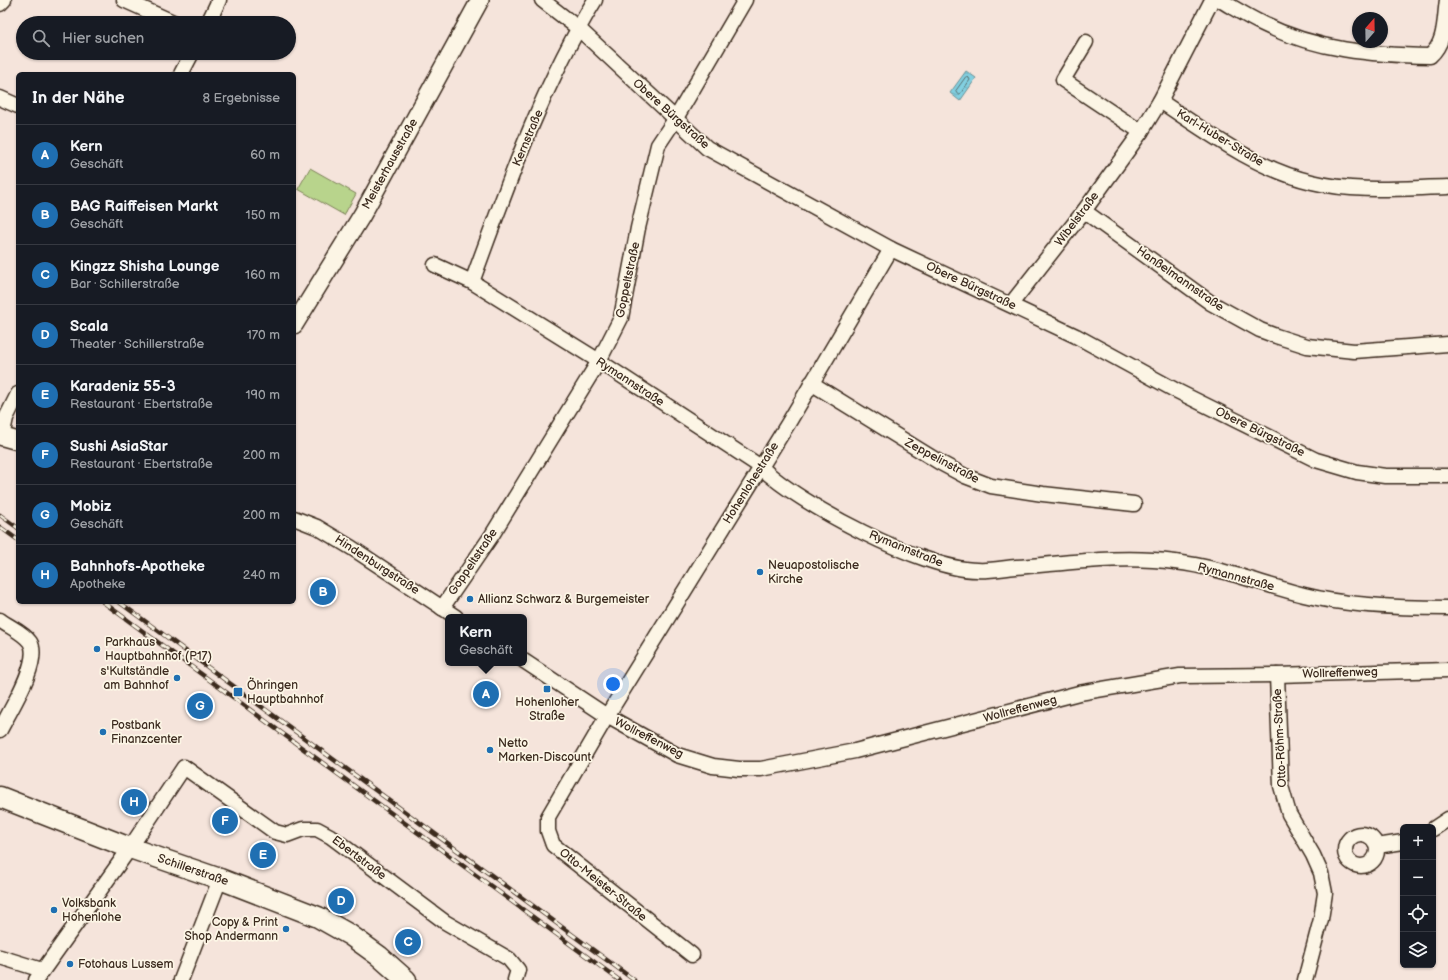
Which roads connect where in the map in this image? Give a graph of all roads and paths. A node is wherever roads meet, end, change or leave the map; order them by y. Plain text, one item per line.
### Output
1 (4, 0) edge
2 (124, 0) edge
3 (219, 0) edge
4 (480, 0) edge
5 (542, 0) edge
6 (595, 0) edge
7 (745, 0) edge
8 (1212, 0) edge
9 (1220, 0) edge
10 (1447, 0) edge
11 (0, 4) edge
12 (159, 16) edge
13 (211, 16) edge
14 (578, 28) junction
15 (1086, 42) dead end
16 (188, 60) edge
17 (182, 72) edge
18 (0, 98) edge
19 (1160, 101) junction
20 (16, 105) edge
21 (676, 118) junction
22 (1141, 132) junction
23 (1448, 187) edge
24 (1084, 211) junction
25 (891, 249) junction
26 (435, 265) dead end
27 (472, 282) junction
28 (1011, 304) junction
29 (296, 322) edge
30 (1448, 344) edge
31 (598, 361) junction
32 (811, 383) junction
33 (16, 398) edge
34 (1, 437) edge
35 (16, 441) edge
36 (761, 467) junction
37 (1448, 476) edge
38 (1134, 504) dead end
39 (296, 519) edge
40 (442, 608) junction
41 (1448, 608) edge
42 (451, 614) edge
43 (0, 620) edge
44 (527, 663) edge
45 (1448, 670) edge
46 (1277, 675) junction
47 (607, 716) junction
48 (0, 730) edge
49 (0, 797) edge
50 (1448, 820) edge
51 (1436, 827) edge
52 (1400, 842) edge
53 (1377, 846) dead end
54 (130, 848) junction
55 (220, 879) junction
56 (379, 956) junction
57 (692, 956) dead end
58 (0, 957) edge
59 (39, 975) edge
60 (517, 975) edge
61 (181, 980) edge
62 (406, 980) edge
63 (420, 980) edge
64 (1305, 980) edge

1 - 11 street
2 - 12 street
3 - 13 street
4 - 29 street, Meisterhausstraße
5 - 14 street, Obere Bürgstraße
6 - 14 street, Kernstraße
7 - 21 street, Goppeltstraße
8 - 19 street, Wibelstraße
9 - 10 street
14 - 21 street, Obere Bürgstraße
14 - 27 street, Kernstraße
15 - 22 street
16 - 17 street
18 - 20 street
19 - 22 street, Wibelstraße
19 - 23 street, Karl-Huber-Straße
21 - 25 street, Obere Bürgstraße
21 - 31 street, Goppeltstraße
22 - 24 street, Wibelstraße
24 - 28 street, Wibelstraße
24 - 30 street, Hanßelmannstraße
25 - 28 street, Obere Bürgstraße
25 - 32 street, Hohenlohestraße
26 - 27 street, Rymannstraße
27 - 31 street, Rymannstraße
28 - 37 street, Obere Bürgstraße
31 - 36 street, Rymannstraße
31 - 40 street, Goppeltstraße
32 - 36 street, Hohenlohestraße
32 - 38 street, Zeppelinstraße
33 - 34 street
34 - 35 street
36 - 41 street, Rymannstraße
36 - 47 street, Hohenlohestraße
39 - 40 street, Hindenburgstraße
40 - 42 street, Hindenburgstraße
43 - 48 street
44 - 47 street
45 - 46 street, Wollreffenweg
46 - 47 street, Wollreffenweg
46 - 64 street, Otto-Röhm-Straße
47 - 57 street, Otto-Meister-Straße
49 - 54 main road, Schillerstraße
50 - 51 street
52 - 53 street
54 - 55 main road, Schillerstraße
54 - 59 street
54 - 60 street, Ebertstraße
55 - 56 main road, Schillerstraße
55 - 61 street
56 - 62 main road, Schillerstraße
56 - 63 main road, Schillerstraße
58 - 59 street

